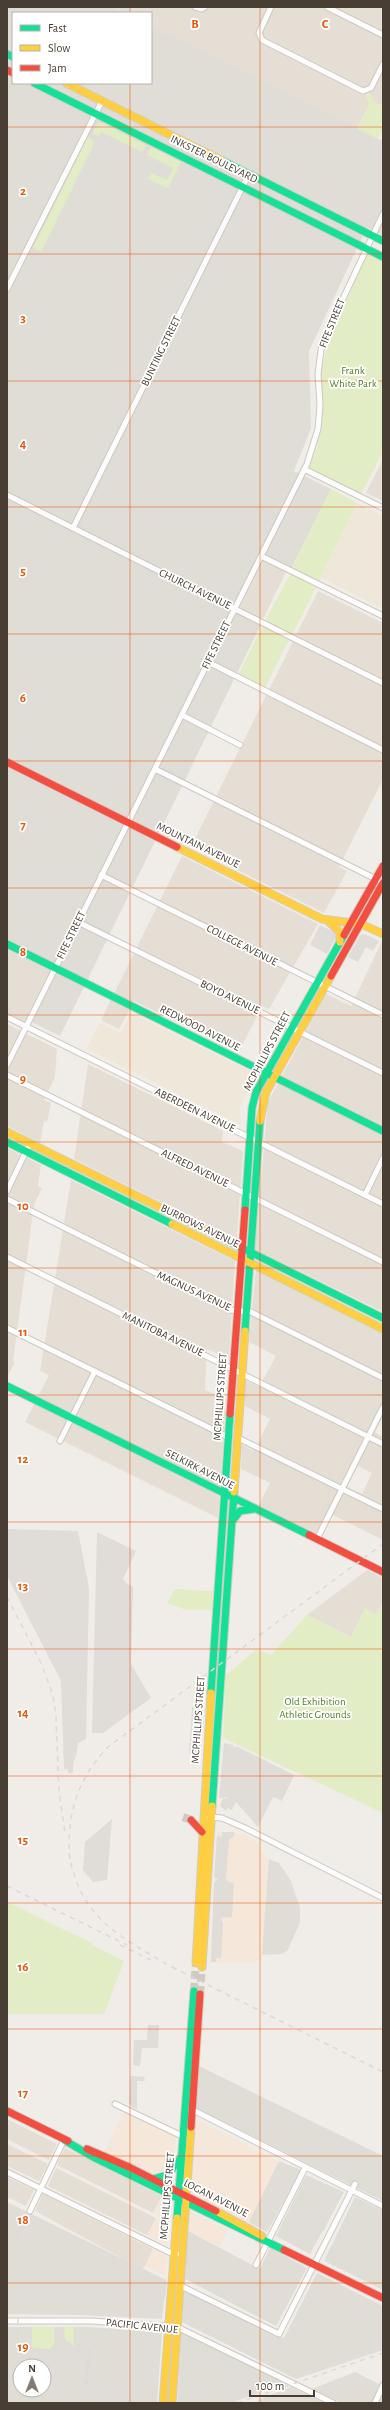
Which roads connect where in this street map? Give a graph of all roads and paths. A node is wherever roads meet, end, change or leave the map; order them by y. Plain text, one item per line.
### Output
1 (195, 7) edge
2 (205, 7) edge
3 (271, 7) edge
4 (327, 7) edge
5 (383, 35) edge
6 (383, 64) edge
7 (36, 84) edge
8 (68, 84) edge
9 (102, 101) junction
10 (96, 113) junction
11 (249, 174) junction
12 (243, 186) junction
13 (383, 214) edge
14 (372, 235) junction
15 (383, 241) edge
16 (366, 248) junction
17 (383, 257) edge
18 (7, 289) edge
19 (304, 469) junction
20 (7, 495) edge
21 (383, 508) edge
22 (73, 528) junction
23 (261, 556) junction
24 (234, 609) junction
25 (383, 616) edge
26 (208, 662) junction
27 (383, 683) edge
28 (182, 715) junction
29 (240, 745) dead end
30 (383, 750) edge
31 (7, 762) edge
32 (155, 769) junction
33 (128, 823) junction
34 (383, 866) edge
35 (101, 875) junction
36 (376, 879) junction
37 (383, 883) edge
38 (328, 921) junction
39 (78, 922) junction
40 (351, 923) junction
41 (361, 924) junction
42 (383, 934) edge
43 (340, 942) junction
44 (7, 944) edge
45 (55, 968) junction
46 (317, 982) junction
47 (325, 986) junction
48 (383, 1015) edge
49 (7, 1017) edge
50 (26, 1026) junction
51 (291, 1027) junction
52 (299, 1031) junction
53 (7, 1064) edge
54 (383, 1073) edge
55 (266, 1074) junction
56 (7, 1075) edge
57 (274, 1077) junction
58 (383, 1131) edge
59 (7, 1132) edge
60 (249, 1136) junction
61 (7, 1142) edge
62 (258, 1142) junction
63 (30, 1143) junction
64 (26, 1152) junction
65 (383, 1158) edge
66 (7, 1191) edge
67 (245, 1193) junction
68 (364, 1195) junction
69 (254, 1197) junction
70 (7, 1199) edge
71 (383, 1204) edge
72 (241, 1248) junction
73 (250, 1252) junction
74 (7, 1257) edge
75 (241, 1258) junction
76 (383, 1262) edge
77 (250, 1263) junction
78 (238, 1311) junction
79 (246, 1311) junction
80 (383, 1318) edge
81 (7, 1328) edge
82 (383, 1328) edge
83 (233, 1369) junction
84 (95, 1371) junction
85 (242, 1373) junction
86 (383, 1378) edge
87 (7, 1386) edge
88 (383, 1407) edge
89 (71, 1417) junction
90 (368, 1436) junction
91 (228, 1437) junction
92 (238, 1438) junction
93 (60, 1441) dead end
94 (383, 1444) edge
95 (342, 1488) junction
96 (224, 1493) junction
97 (234, 1499) junction
98 (254, 1509) junction
99 (383, 1509) edge
100 (232, 1524) junction
101 (317, 1540) junction
102 (220, 1557) junction
103 (230, 1557) junction
104 (383, 1572) edge
105 (211, 1699) junction
106 (220, 1702) junction
107 (206, 1761) junction
108 (216, 1761) junction
109 (203, 1816) junction
110 (211, 1817) junction
111 (191, 1820) tunnel mouth
112 (202, 1833) junction
113 (383, 1898) edge
114 (116, 2104) dead end
115 (191, 2109) junction
116 (7, 2111) edge
117 (186, 2137) junction
118 (64, 2140) junction
119 (181, 2158) junction
120 (306, 2168) junction
121 (7, 2172) edge
122 (152, 2179) junction
123 (355, 2184) dead end
124 (41, 2189) junction
125 (352, 2191) junction
126 (177, 2195) junction
127 (186, 2199) junction
128 (383, 2206) edge
129 (30, 2211) dead end
130 (269, 2241) junction
131 (173, 2253) junction
132 (182, 2254) junction
133 (256, 2265) dead end
134 (315, 2265) junction
135 (171, 2281) junction
136 (180, 2285) junction
137 (383, 2298) edge
138 (7, 2321) edge
139 (168, 2326) junction
140 (177, 2327) junction
141 (383, 2385) edge
142 (162, 2403) edge
143 (172, 2403) edge
144 (333, 2403) edge
145 (375, 2403) edge

1 - 2 street
3 - 6 street
4 - 5 street
7 - 10 main road, INKSTER BOULEVARD
8 - 9 main road, INKSTER BOULEVARD
9 - 10 street
9 - 11 main road, INKSTER BOULEVARD
10 - 12 main road, INKSTER BOULEVARD
10 - 18 street
11 - 12 street, BUNTING STREET
11 - 14 main road, INKSTER BOULEVARD
12 - 16 main road, INKSTER BOULEVARD
12 - 22 street, BUNTING STREET
13 - 14 street, FIFE STREET
14 - 15 main road, INKSTER BOULEVARD
14 - 16 street, FIFE STREET
16 - 17 main road, INKSTER BOULEVARD
16 - 19 street, FIFE STREET
19 - 21 street
19 - 23 street, FIFE STREET
20 - 22 street, CHURCH AVENUE
22 - 24 street, CHURCH AVENUE
23 - 24 street, FIFE STREET
23 - 25 street
24 - 26 street, FIFE STREET
24 - 27 street, CHURCH AVENUE
26 - 28 street, FIFE STREET
26 - 30 street
28 - 29 street
28 - 32 street, FIFE STREET
31 - 33 main road, MOUNTAIN AVENUE
32 - 33 street, FIFE STREET
32 - 36 street
33 - 35 street, FIFE STREET
33 - 38 main road, MOUNTAIN AVENUE
34 - 36 main road, MCPHILLIPS STREET
35 - 39 street, FIFE STREET
35 - 46 street, COLLEGE AVENUE
36 - 37 street
36 - 40 main road, MCPHILLIPS STREET
37 - 41 main road, MCPHILLIPS STREET
38 - 40 main road, MOUNTAIN AVENUE
38 - 43 main road
39 - 45 street, FIFE STREET
39 - 51 street, BOYD AVENUE
40 - 41 main road, MOUNTAIN AVENUE
40 - 43 main road, MCPHILLIPS STREET
41 - 42 main road, MOUNTAIN AVENUE
41 - 47 main road, MCPHILLIPS STREET
43 - 46 main road, MCPHILLIPS STREET
44 - 45 main road, REDWOOD AVENUE
45 - 50 street, FIFE STREET
45 - 55 main road, REDWOOD AVENUE
46 - 47 street, COLLEGE AVENUE
46 - 51 main road, MCPHILLIPS STREET
47 - 48 street, COLLEGE AVENUE
47 - 52 main road, MCPHILLIPS STREET
49 - 50 street, ABERDEEN AVENUE
50 - 53 street, FIFE STREET
50 - 60 street, ABERDEEN AVENUE
51 - 52 street, BOYD AVENUE
51 - 55 main road, MCPHILLIPS STREET
52 - 54 street, BOYD AVENUE
52 - 57 main road, MCPHILLIPS STREET
55 - 57 main road, REDWOOD AVENUE
55 - 60 main road, MCPHILLIPS STREET
56 - 67 street, ALFRED AVENUE
57 - 58 main road, REDWOOD AVENUE
57 - 62 main road, MCPHILLIPS STREET
59 - 63 main road, BURROWS AVENUE
60 - 62 street, ABERDEEN AVENUE
60 - 67 main road, MCPHILLIPS STREET
61 - 64 main road, BURROWS AVENUE
62 - 68 street, ABERDEEN AVENUE
62 - 69 main road, MCPHILLIPS STREET
63 - 64 street
63 - 72 main road, BURROWS AVENUE
64 - 66 street
64 - 75 main road, BURROWS AVENUE
65 - 68 street
67 - 69 street, ALFRED AVENUE
67 - 72 main road, MCPHILLIPS STREET
68 - 71 street, ABERDEEN AVENUE
69 - 73 main road, MCPHILLIPS STREET
69 - 76 street, ALFRED AVENUE
70 - 78 street, MAGNUS AVENUE
72 - 73 main road, BURROWS AVENUE
72 - 75 main road, MCPHILLIPS STREET
73 - 77 main road, MCPHILLIPS STREET
73 - 80 main road, BURROWS AVENUE
74 - 83 street, MANITOBA AVENUE
75 - 77 main road, BURROWS AVENUE
75 - 78 main road, MCPHILLIPS STREET
77 - 79 main road, MCPHILLIPS STREET
77 - 82 main road, BURROWS AVENUE
78 - 79 street, MAGNUS AVENUE
78 - 83 main road, MCPHILLIPS STREET
79 - 85 main road, MCPHILLIPS STREET
79 - 86 street, MAGNUS AVENUE
81 - 84 street
83 - 85 street, MANITOBA AVENUE
83 - 91 main road, MCPHILLIPS STREET
84 - 89 street
84 - 91 street
85 - 90 street, MANITOBA AVENUE
85 - 92 main road, MCPHILLIPS STREET
87 - 89 main road, SELKIRK AVENUE
88 - 90 street
89 - 93 street
89 - 96 main road, SELKIRK AVENUE
90 - 94 street, MANITOBA AVENUE
90 - 95 street
91 - 96 main road, MCPHILLIPS STREET
92 - 95 street
92 - 97 main road, MCPHILLIPS STREET
95 - 99 street
95 - 101 street
96 - 97 main road, SELKIRK AVENUE
96 - 102 main road, MCPHILLIPS STREET
97 - 98 main road, SELKIRK AVENUE
97 - 100 main road, MCPHILLIPS STREET
98 - 100 main road
98 - 101 main road, SELKIRK AVENUE
100 - 103 main road, MCPHILLIPS STREET
101 - 104 main road, SELKIRK AVENUE
102 - 103 main road
102 - 105 main road, MCPHILLIPS STREET
103 - 106 main road, MCPHILLIPS STREET
105 - 106 main road
105 - 107 main road, MCPHILLIPS STREET
106 - 108 main road, MCPHILLIPS STREET
107 - 108 main road
107 - 109 main road, MCPHILLIPS STREET
108 - 110 main road, MCPHILLIPS STREET
109 - 110 street
109 - 112 main road, MCPHILLIPS STREET
110 - 112 main road, MCPHILLIPS STREET
110 - 113 street
111 - 112 main road
114 - 117 street
115 - 117 main road, MCPHILLIPS STREET
115 - 117 main road, MCPHILLIPS STREET
115 - 120 street
116 - 118 main road, LOGAN AVENUE
117 - 119 main road, MCPHILLIPS STREET
117 - 127 main road, MCPHILLIPS STREET
118 - 122 main road, LOGAN AVENUE
118 - 124 street
118 - 126 main road, LOGAN AVENUE
119 - 122 main road
119 - 126 main road, MCPHILLIPS STREET
120 - 125 street
120 - 130 street
121 - 124 street
122 - 126 main road, LOGAN AVENUE
123 - 125 street
124 - 129 street
124 - 131 street
125 - 128 street
125 - 134 street
126 - 127 main road, LOGAN AVENUE
126 - 131 main road, MCPHILLIPS STREET
127 - 130 main road, LOGAN AVENUE
127 - 132 main road, MCPHILLIPS STREET
130 - 133 street
130 - 134 main road, LOGAN AVENUE
131 - 132 street
131 - 135 main road, MCPHILLIPS STREET
132 - 136 main road, MCPHILLIPS STREET
134 - 136 street
134 - 137 main road, LOGAN AVENUE
135 - 136 street
135 - 139 main road, MCPHILLIPS STREET
136 - 140 main road, MCPHILLIPS STREET
138 - 139 street, PACIFIC AVENUE
139 - 140 street, PACIFIC AVENUE
139 - 142 main road, MCPHILLIPS STREET
140 - 143 main road, MCPHILLIPS STREET
140 - 144 street, PACIFIC AVENUE
141 - 145 street

